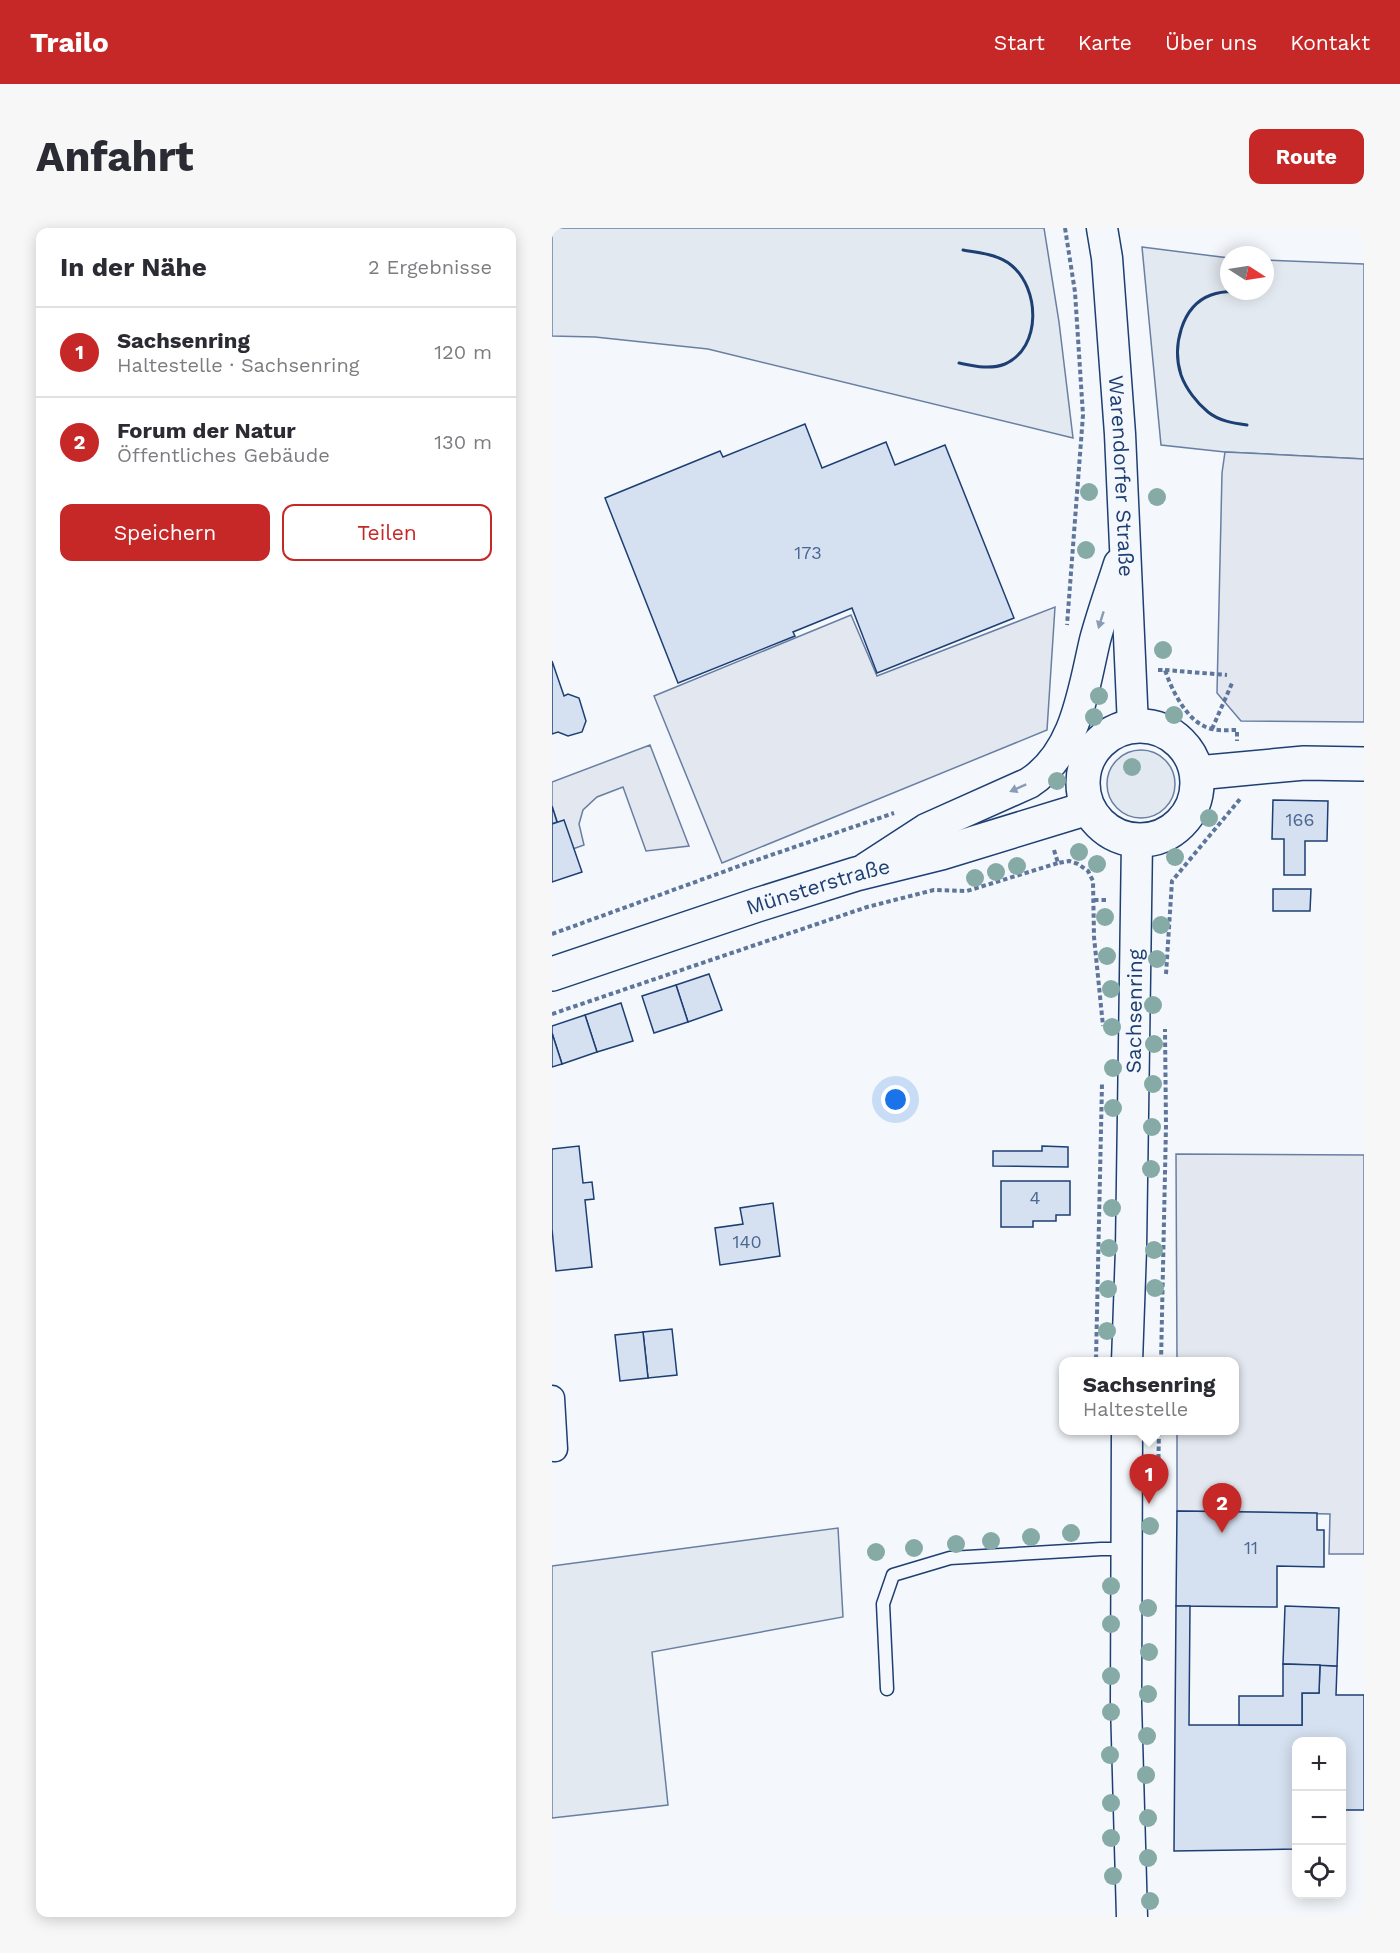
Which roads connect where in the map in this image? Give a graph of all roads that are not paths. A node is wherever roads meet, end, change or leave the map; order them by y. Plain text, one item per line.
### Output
1 (1102, 228) edge
2 (1125, 544) junction
3 (1133, 726) junction
4 (1364, 764) edge
5 (1197, 773) junction
6 (1088, 808) junction
7 (1137, 841) junction
8 (856, 874) junction
9 (552, 974) edge
10 (1127, 1357) edge
11 (552, 1398) edge
12 (1127, 1435) edge
13 (555, 1449) dead end
14 (1126, 1549) junction
15 (887, 1689) dead end
16 (1132, 1917) edge

1 - 2 street, Warendorfer Straße
2 - 3 street, Warendorfer Straße
2 -> 8 street
3 - 5 main road
3 - 6 main road
4 - 5 main road
5 - 7 main road
6 - 7 main road
6 - 8 main road, Münsterstraße
7 - 10 street, Sachsenring
8 - 9 main road, Münsterstraße
11 - 13 street
12 - 14 street
14 - 15 lane
14 - 16 street

